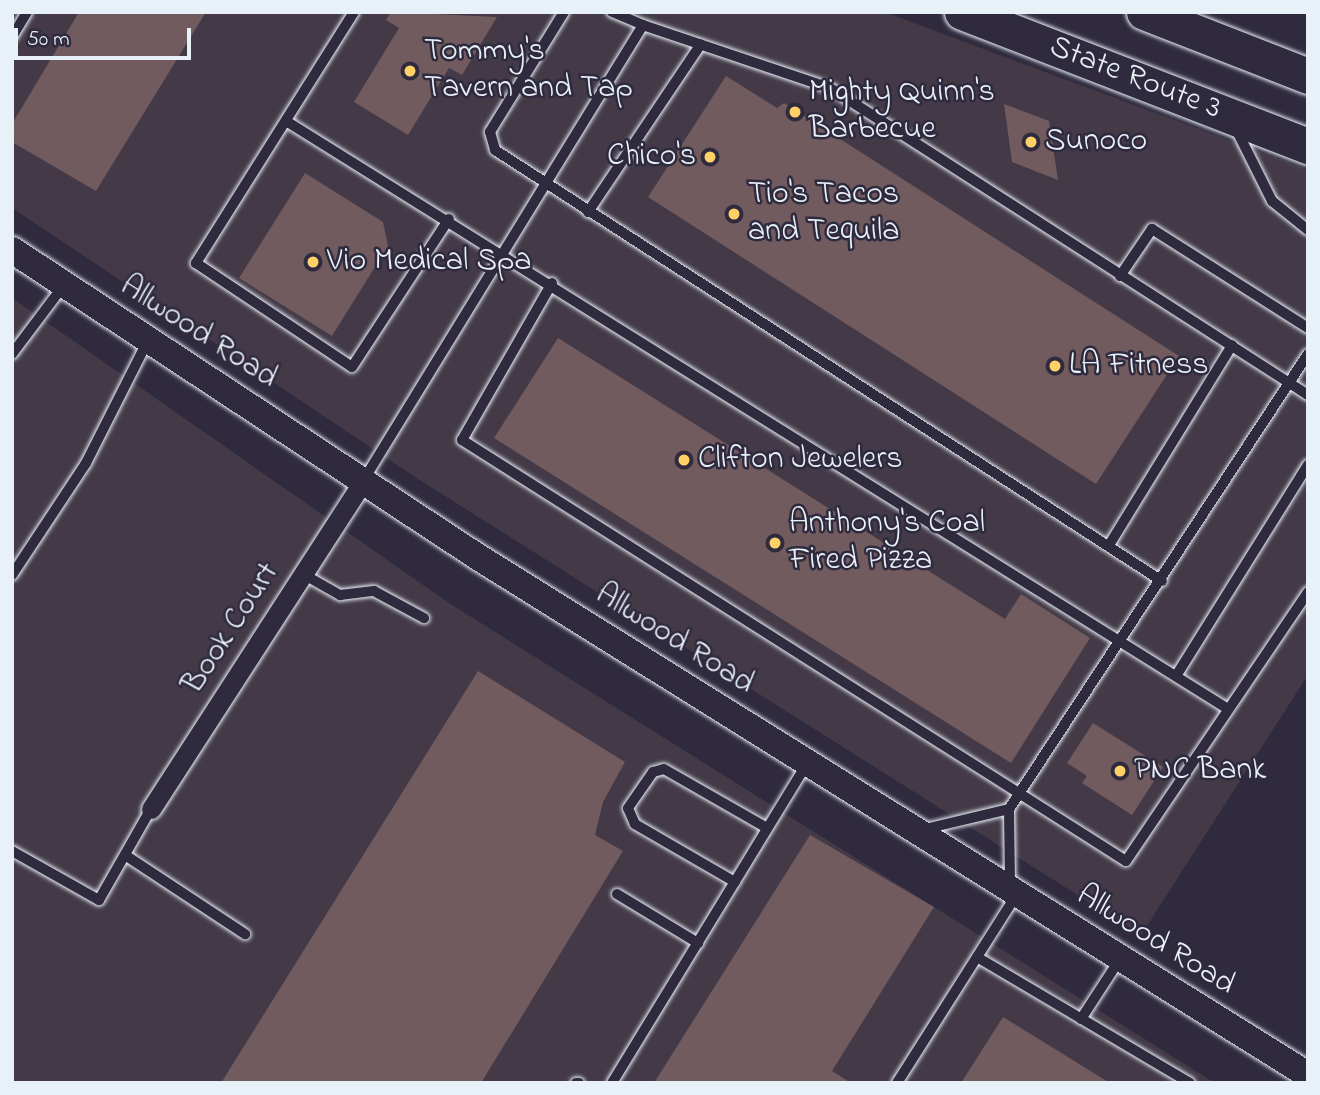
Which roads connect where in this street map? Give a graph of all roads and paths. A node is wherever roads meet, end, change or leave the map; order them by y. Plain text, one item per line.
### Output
1 (27, 12) edge
2 (354, 12) edge
3 (564, 12) edge
4 (612, 12) edge
5 (962, 12) edge
6 (1144, 12) edge
7 (643, 25) junction
8 (12, 37) edge
9 (701, 44) junction
10 (1308, 76) edge
11 (1232, 116) junction
12 (286, 121) junction
13 (1308, 146) edge
14 (545, 184) junction
15 (588, 212) junction
16 (449, 219) junction
17 (1308, 230) edge
18 (12, 250) edge
19 (504, 252) junction
20 (1120, 276) junction
21 (552, 283) junction
22 (64, 284) junction
23 (1308, 328) edge
24 (149, 340) junction
25 (1232, 345) junction
26 (13, 350) edge
27 (1308, 354) edge
28 (1290, 383) junction
29 (1308, 395) edge
30 (1308, 465) edge
31 (363, 481) junction
32 (1111, 542) junction
33 (303, 574) junction
34 (12, 575) edge
35 (1162, 581) junction
36 (1308, 592) edge
37 (424, 618) dead end
38 (1121, 643) junction
39 (1176, 676) junction
40 (1228, 709) junction
41 (807, 763) junction
42 (1021, 792) junction
43 (151, 809) joint
44 (1009, 809) junction
45 (767, 828) junction
46 (918, 831) junction
47 (12, 850) edge
48 (125, 855) junction
49 (735, 882) junction
50 (1014, 891) junction
51 (617, 894) dead end
52 (245, 934) dead end
53 (698, 943) junction
54 (977, 957) junction
55 (1120, 958) junction
56 (1082, 1019) junction
57 (1302, 1076) edge
58 (612, 1083) edge
59 (897, 1083) edge
60 (1190, 1083) edge

1 - 8 lane
2 - 12 lane
3 - 14 lane
4 - 7 lane
5 - 11 highway, State Route 3
6 - 10 highway, State Route 3
7 - 9 lane
7 - 14 lane
9 - 15 lane
9 - 20 lane
11 - 13 highway, State Route 3
11 - 17 lane
12 - 16 lane
12 - 16 lane
14 - 15 lane
14 - 19 lane
15 - 32 lane
16 - 19 lane
18 - 22 main road, Allwood Road
19 - 21 lane
19 - 31 lane
20 - 23 lane
20 - 25 lane
21 - 38 lane
21 - 42 lane
22 - 24 main road, Allwood Road
22 - 26 lane
24 - 31 main road, Allwood Road
24 - 34 lane
25 - 28 lane
25 - 32 lane
27 - 28 lane
28 - 29 lane
28 - 35 lane
30 - 39 lane
31 - 33 street, Book Court
31 - 41 main road, Allwood Road
32 - 35 lane
33 - 37 lane
33 - 43 street, Book Court
35 - 38 lane
36 - 40 lane
38 - 39 lane
38 - 42 lane
39 - 40 lane
40 - 42 lane
41 - 45 lane
41 - 46 main road, Allwood Road
42 - 44 lane
43 - 48 lane
44 - 46 lane
44 - 50 lane
45 - 49 lane
45 - 49 lane
46 - 50 main road, Allwood Road
47 - 48 lane
48 - 52 lane
49 - 53 lane
50 - 54 lane
50 - 55 main road, Allwood Road
51 - 53 lane
53 - 58 lane
54 - 56 lane
54 - 59 lane
55 - 56 lane
55 - 57 main road, Allwood Road
56 - 60 lane

